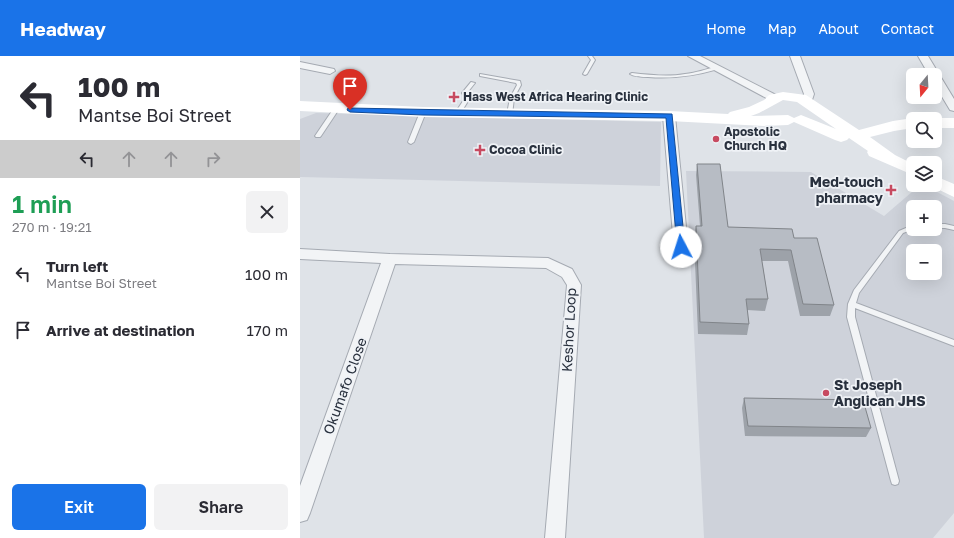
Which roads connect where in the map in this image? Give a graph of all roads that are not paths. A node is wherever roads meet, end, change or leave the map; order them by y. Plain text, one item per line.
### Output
1 (590, 56) edge
2 (693, 56) edge
3 (795, 56) edge
4 (923, 56) edge
5 (300, 66) edge
6 (716, 68) junction
7 (930, 68) edge
8 (330, 71) dead end
9 (482, 74) dead end
10 (585, 74) dead end
11 (632, 74) dead end
12 (473, 83) dead end
13 (942, 88) edge
14 (772, 101) junction
15 (805, 102) junction
16 (300, 106) edge
17 (954, 108) edge
18 (336, 109) junction
19 (423, 112) junction
20 (458, 113) junction
21 (510, 114) junction
22 (669, 116) junction
23 (719, 117) junction
24 (794, 120) junction
25 (942, 123) edge
26 (954, 123) edge
27 (906, 124) edge
28 (318, 136) dead end
29 (857, 136) junction
30 (411, 142) dead end
31 (888, 157) junction
32 (906, 166) edge
33 (942, 185) edge
34 (954, 191) edge
35 (942, 226) edge
36 (954, 228) edge
37 (906, 230) edge
38 (681, 247) dead end
39 (300, 254) edge
40 (390, 260) junction
41 (852, 304) junction
42 (954, 343) edge
43 (895, 480) dead end
44 (300, 513) edge
45 (555, 538) edge

1 - 10 lane
2 - 6 street
3 - 15 street
4 - 7 street
5 - 8 street
6 - 11 lane
6 - 14 street
9 - 21 lane
12 - 20 lane
13 - 17 street
14 - 15 street
14 - 23 street
14 - 24 street
15 - 24 street
15 - 29 street
16 - 18 street
18 - 19 street
18 - 28 lane
19 - 20 street
19 - 30 lane
20 - 21 street
21 - 22 street
22 - 23 street
22 - 38 street
23 - 24 street
24 - 31 street
25 - 26 street
27 - 29 street
29 - 31 street
31 - 32 street
33 - 34 street
35 - 36 lane
37 - 41 lane
39 - 40 street, Keshor Loop
40 - 44 street, Okumafo Close
40 - 45 street, Keshor Loop
41 - 42 lane
41 - 43 lane

